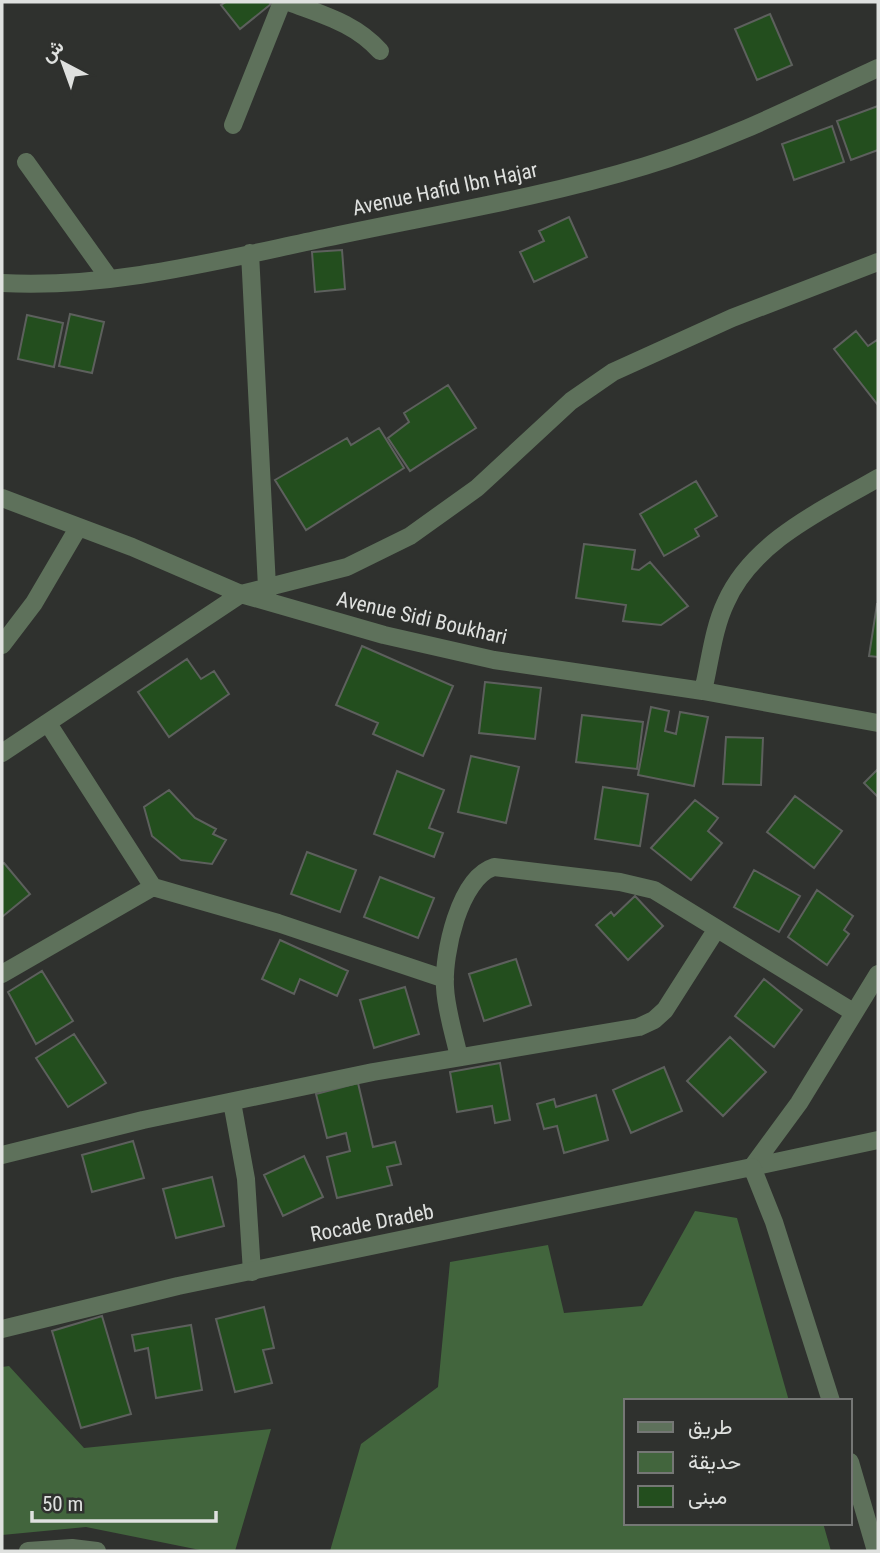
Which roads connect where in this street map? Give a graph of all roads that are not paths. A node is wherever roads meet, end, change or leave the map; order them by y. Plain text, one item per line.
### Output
1 (282, 2) edge
2 (289, 2) edge
3 (380, 51) dead end
4 (878, 68) edge
5 (233, 125) dead end
6 (26, 162) dead end
7 (250, 253) junction
8 (874, 267) edge
9 (109, 278) junction
10 (2, 283) edge
11 (878, 478) edge
12 (2, 498) edge
13 (78, 528) junction
14 (267, 587) junction
15 (241, 594) junction
16 (2, 645) edge
17 (703, 691) junction
18 (878, 723) edge
19 (49, 725) junction
20 (2, 753) edge
21 (153, 887) junction
22 (716, 930) junction
23 (2, 974) edge
24 (878, 974) edge
25 (445, 979) junction
26 (853, 1013) junction
27 (459, 1057) junction
28 (232, 1102) junction
29 (878, 1140) edge
30 (2, 1155) edge
31 (752, 1167) junction
32 (252, 1272) junction
33 (2, 1329) edge
34 (830, 1399) edge
35 (852, 1469) edge
36 (28, 1551) edge
37 (97, 1551) edge
38 (876, 1551) edge

1 - 5 street
2 - 3 street
4 - 7 street, Avenue Hafid Ibn Hajar
6 - 9 street
7 - 9 street, Avenue Hafid Ibn Hajar
7 - 14 street
8 - 14 street
9 - 10 street, Avenue Hafid Ibn Hajar
11 - 17 street
12 - 13 street, Avenue Sidi Boukhari
13 - 15 street, Avenue Sidi Boukhari
13 - 16 street
14 - 15 street
15 - 17 street, Avenue Sidi Boukhari
15 - 19 street
17 - 18 street, Avenue Sidi Boukhari
19 - 20 street
19 - 21 street
21 - 23 street
21 - 25 street
22 - 25 street
22 - 26 street
22 - 27 street
24 - 26 street
25 - 27 street
26 - 31 street
27 - 28 street
28 - 30 street
28 - 32 street
29 - 31 street, Rocade Dradeb
31 - 32 street, Rocade Dradeb
31 - 34 street
32 - 33 street, Rocade Dradeb
35 - 38 street
36 - 37 street

